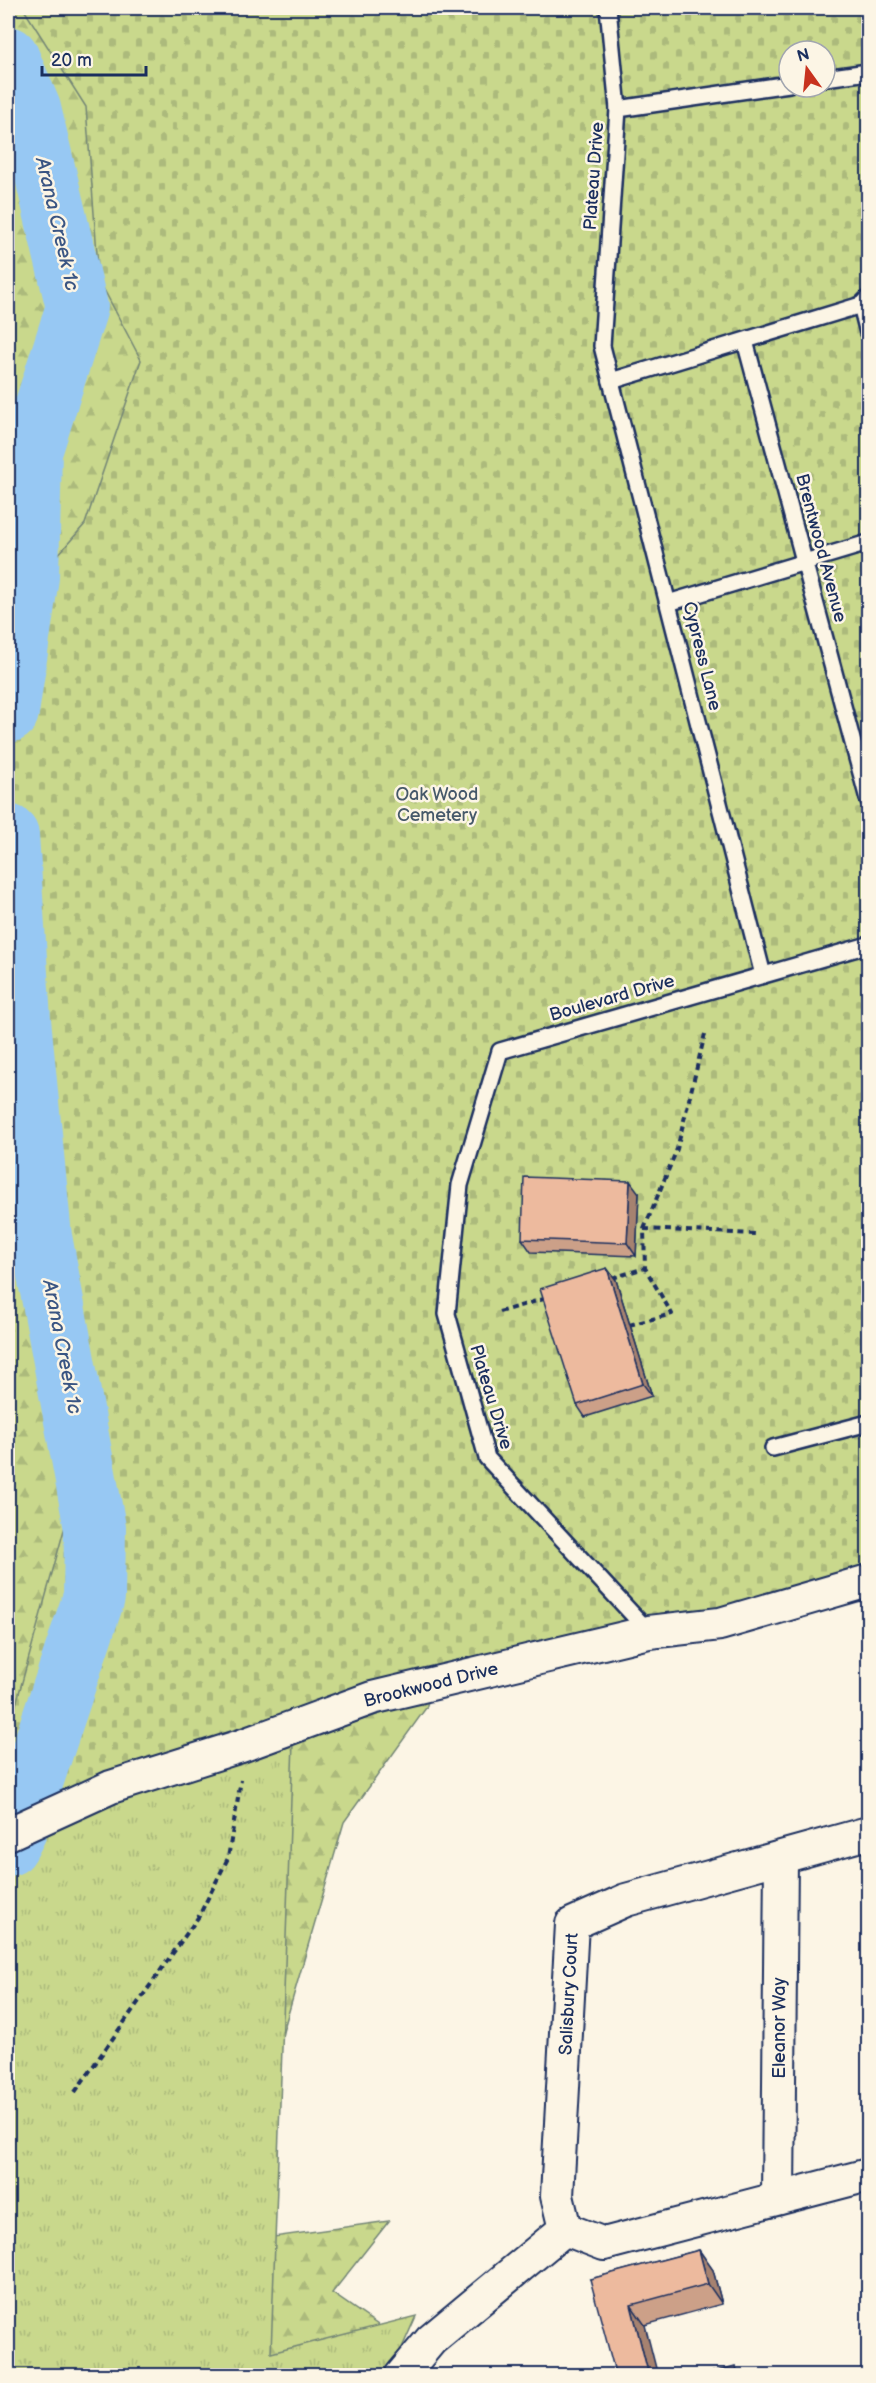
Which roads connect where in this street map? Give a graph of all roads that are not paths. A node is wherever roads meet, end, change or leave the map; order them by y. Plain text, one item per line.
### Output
1 (608, 8) edge
2 (868, 72) edge
3 (837, 76) edge
4 (777, 86) edge
5 (618, 109) junction
6 (865, 301) edge
7 (868, 333) edge
8 (745, 341) junction
9 (602, 346) joint
10 (611, 381) junction
11 (868, 543) edge
12 (805, 562) junction
13 (668, 603) junction
14 (868, 800) edge
15 (868, 945) edge
16 (764, 975) junction
17 (460, 1185) joint
18 (868, 1422) edge
19 (773, 1448) dead end
20 (868, 1581) edge
21 (649, 1632) junction
22 (868, 1833) edge
23 (8, 1834) edge
24 (781, 1858) junction
25 (868, 2175) edge
26 (778, 2198) junction
27 (565, 2229) junction
28 (401, 2376) edge

1 - 5 lane
2 - 3 lane
4 - 5 lane, Plateau Drive
5 - 9 lane, Plateau Drive
6 - 7 lane
6 - 8 lane
8 - 10 lane
8 - 12 lane, Brentwood Avenue
9 - 10 lane, Cypress Lane
10 - 13 lane, Cypress Lane
11 - 12 lane
12 - 13 lane
12 - 14 lane, Brentwood Avenue
13 - 16 lane, Cypress Lane
15 - 16 lane, Boulevard Drive
16 - 17 lane, Boulevard Drive
17 - 21 lane, Plateau Drive
18 - 19 lane
20 - 21 street, Brookwood Drive
21 - 23 street, Brookwood Drive
22 - 24 street, Salisbury Court
24 - 26 street, Eleanor Way
24 - 27 street, Salisbury Court
25 - 26 street
26 - 27 street
27 - 28 street

